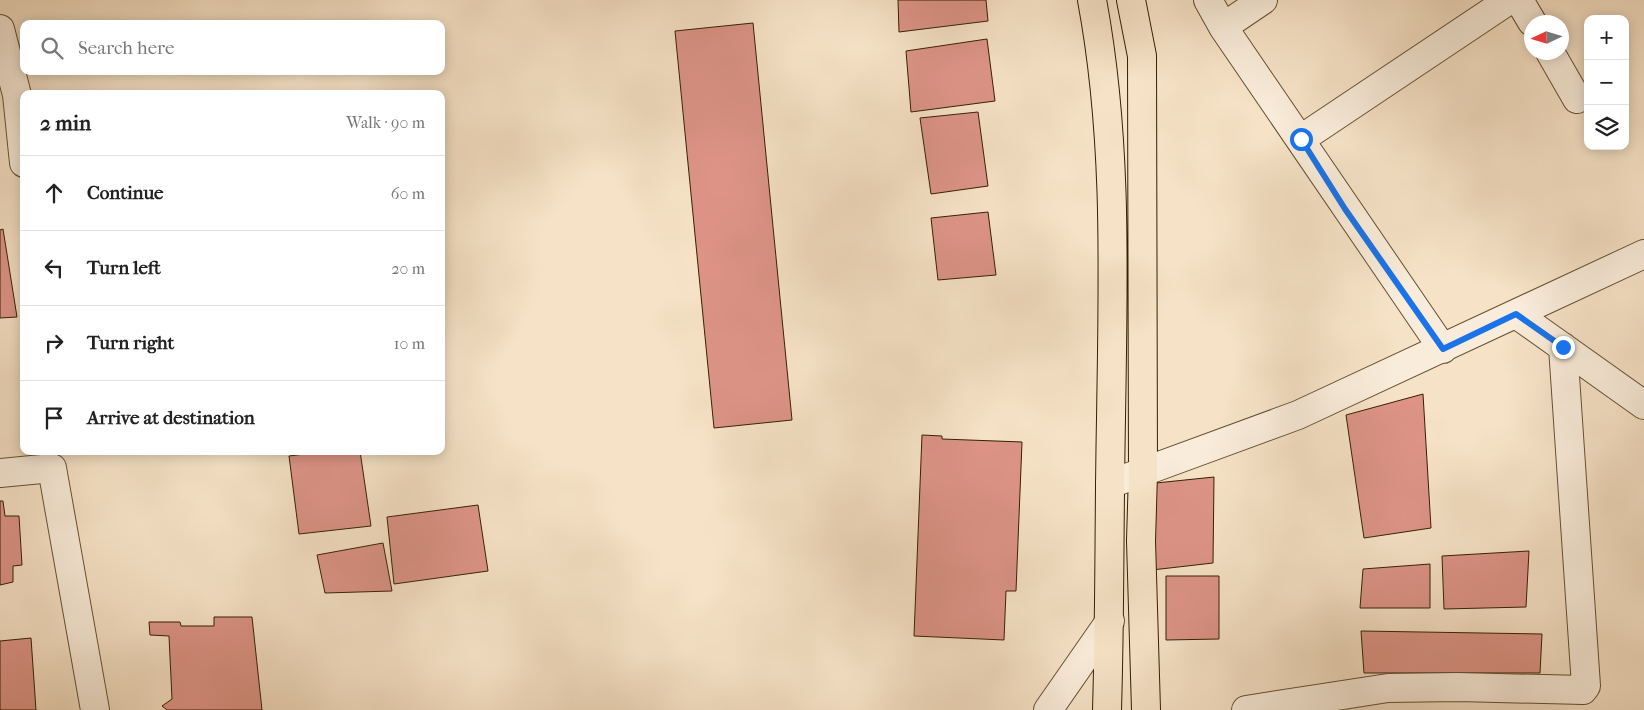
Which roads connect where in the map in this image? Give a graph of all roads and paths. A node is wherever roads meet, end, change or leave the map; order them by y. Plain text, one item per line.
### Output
1 (1092, 0) edge
2 (1131, 0) edge
3 (1208, 0) edge
4 (1263, 0) edge
5 (1509, 0) edge
6 (1519, 0) edge
7 (1528, 15) edge
8 (1223, 27) junction
9 (0, 29) edge
10 (1555, 60) edge
11 (1577, 99) dead end
12 (20, 118) edge
13 (1301, 139) junction
14 (1644, 254) edge
15 (1516, 314) junction
16 (1563, 347) junction
17 (1443, 349) junction
18 (1644, 405) edge
19 (51, 460) edge
20 (0, 473) edge
21 (1144, 473) junction
22 (1110, 484) junction
23 (1110, 621) junction
24 (95, 710) edge
25 (1048, 710) edge
26 (1107, 710) edge
27 (1146, 710) edge
28 (1246, 710) edge

1 - 22 highway
2 - 21 highway
3 - 8 street
4 - 8 street
5 - 13 street
6 - 7 street
8 - 13 street
9 - 12 street
10 - 11 street
13 - 17 street
14 - 15 street
15 - 16 street
15 - 17 street
16 - 18 street
16 - 28 street
17 - 21 street
19 - 20 street
19 - 24 street
21 - 22 street
21 - 27 highway
22 - 23 highway
23 - 25 street
23 - 26 highway

